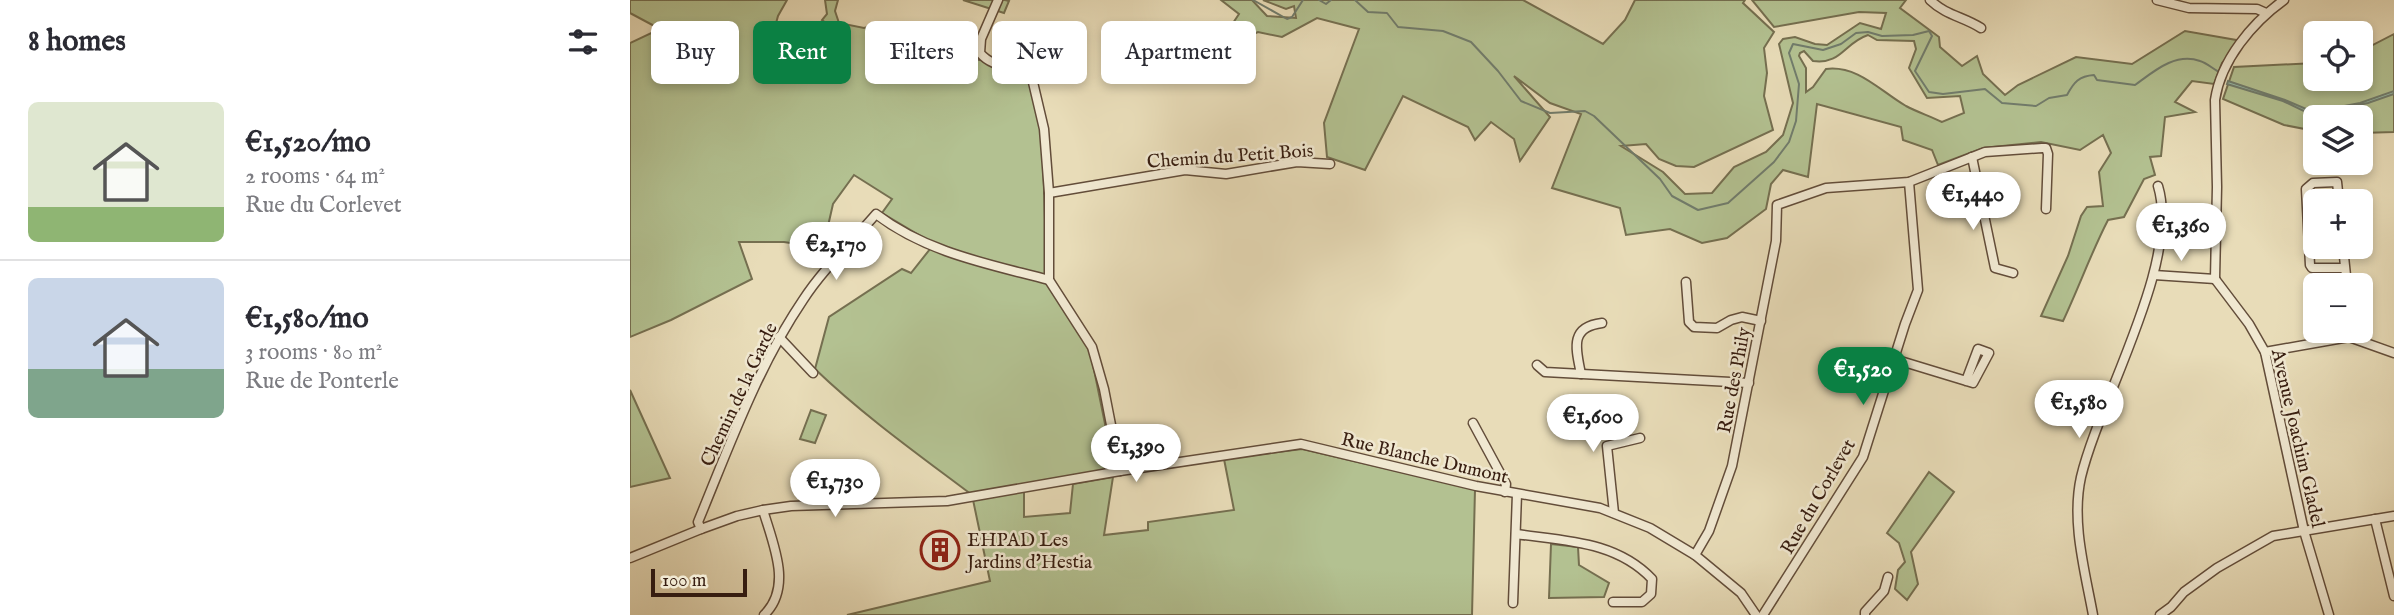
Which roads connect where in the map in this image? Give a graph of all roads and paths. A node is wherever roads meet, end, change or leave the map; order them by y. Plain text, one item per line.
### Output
1 (998, 0) edge
2 (1930, 0) edge
3 (2157, 0) edge
4 (2284, 0) edge
5 (2266, 13) junction
6 (1981, 28) dead end
7 (1972, 157) junction
8 (1330, 164) dead end
9 (1909, 182) junction
10 (2158, 186) dead end
11 (2306, 189) edge
12 (2338, 189) edge
13 (1049, 193) junction
14 (2046, 209) dead end
15 (2310, 259) edge
16 (2344, 259) edge
17 (2344, 268) junction
18 (2013, 273) dead end
19 (2345, 273) edge
20 (2154, 275) junction
21 (2215, 279) junction
22 (1049, 280) junction
23 (1686, 282) dead end
24 (1761, 321) junction
25 (1602, 323) dead end
26 (779, 337) junction
27 (2308, 343) edge
28 (2371, 343) edge
29 (2265, 352) junction
30 (2394, 353) edge
31 (1894, 359) junction
32 (1537, 365) dead end
33 (813, 373) dead end
34 (1581, 374) junction
35 (1966, 381) dead end
36 (1749, 383) junction
37 (1473, 423) dead end
38 (1640, 439) dead end
39 (1120, 471) junction
40 (1505, 492) junction
41 (1517, 494) junction
42 (763, 510) junction
43 (1614, 513) junction
44 (2394, 516) edge
45 (2375, 519) junction
46 (701, 529) junction
47 (2304, 531) junction
48 (1516, 534) junction
49 (1695, 555) junction
50 (630, 558) edge
51 (1888, 577) dead end
52 (2392, 582) edge
53 (2394, 596) edge
54 (1613, 602) dead end
55 (1513, 603) dead end
56 (764, 615) edge
57 (1756, 615) edge
58 (1763, 615) edge
59 (1865, 615) edge
60 (2093, 615) edge
61 (2160, 615) edge
62 (2329, 615) edge

1 - 13 street
2 - 6 street
3 - 5 street
4 - 5 street
5 - 21 street
7 - 9 street
7 - 14 street
7 - 18 street
8 - 13 street, Chemin du Petit Bois
9 - 24 street, Rue des Phily
9 - 31 street, Rue du Corlevet
10 - 20 street
11 - 12 street
13 - 22 street
15 - 17 street
16 - 17 street
17 - 19 street
20 - 21 street
20 - 60 street
21 - 29 street, Avenue Joachim Gladel
22 - 26 street, Chemin de la Garde
22 - 39 street
23 - 24 street
24 - 36 street, Rue des Phily
25 - 34 street
26 - 33 street
26 - 46 street, Chemin de la Garde
27 - 29 street
28 - 30 street
29 - 47 street, Avenue Joachim Gladel
31 - 35 street
31 - 58 street, Rue du Corlevet
32 - 34 street
34 - 36 street
36 - 49 street, Rue des Phily
37 - 40 street
38 - 43 street
39 - 40 street, Rue Blanche Dumont
39 - 42 street
40 - 41 street, Rue Blanche Dumont
41 - 43 street, Rue Blanche Dumont
41 - 48 street
42 - 46 street
42 - 56 street
43 - 49 street, Rue Blanche Dumont
44 - 45 street
45 - 47 street
45 - 52 street
46 - 50 street
47 - 61 street
47 - 62 street, Avenue Joachim Gladel
48 - 54 street
48 - 55 street
49 - 57 street, Rue Blanche Dumont
51 - 59 street
52 - 53 street

